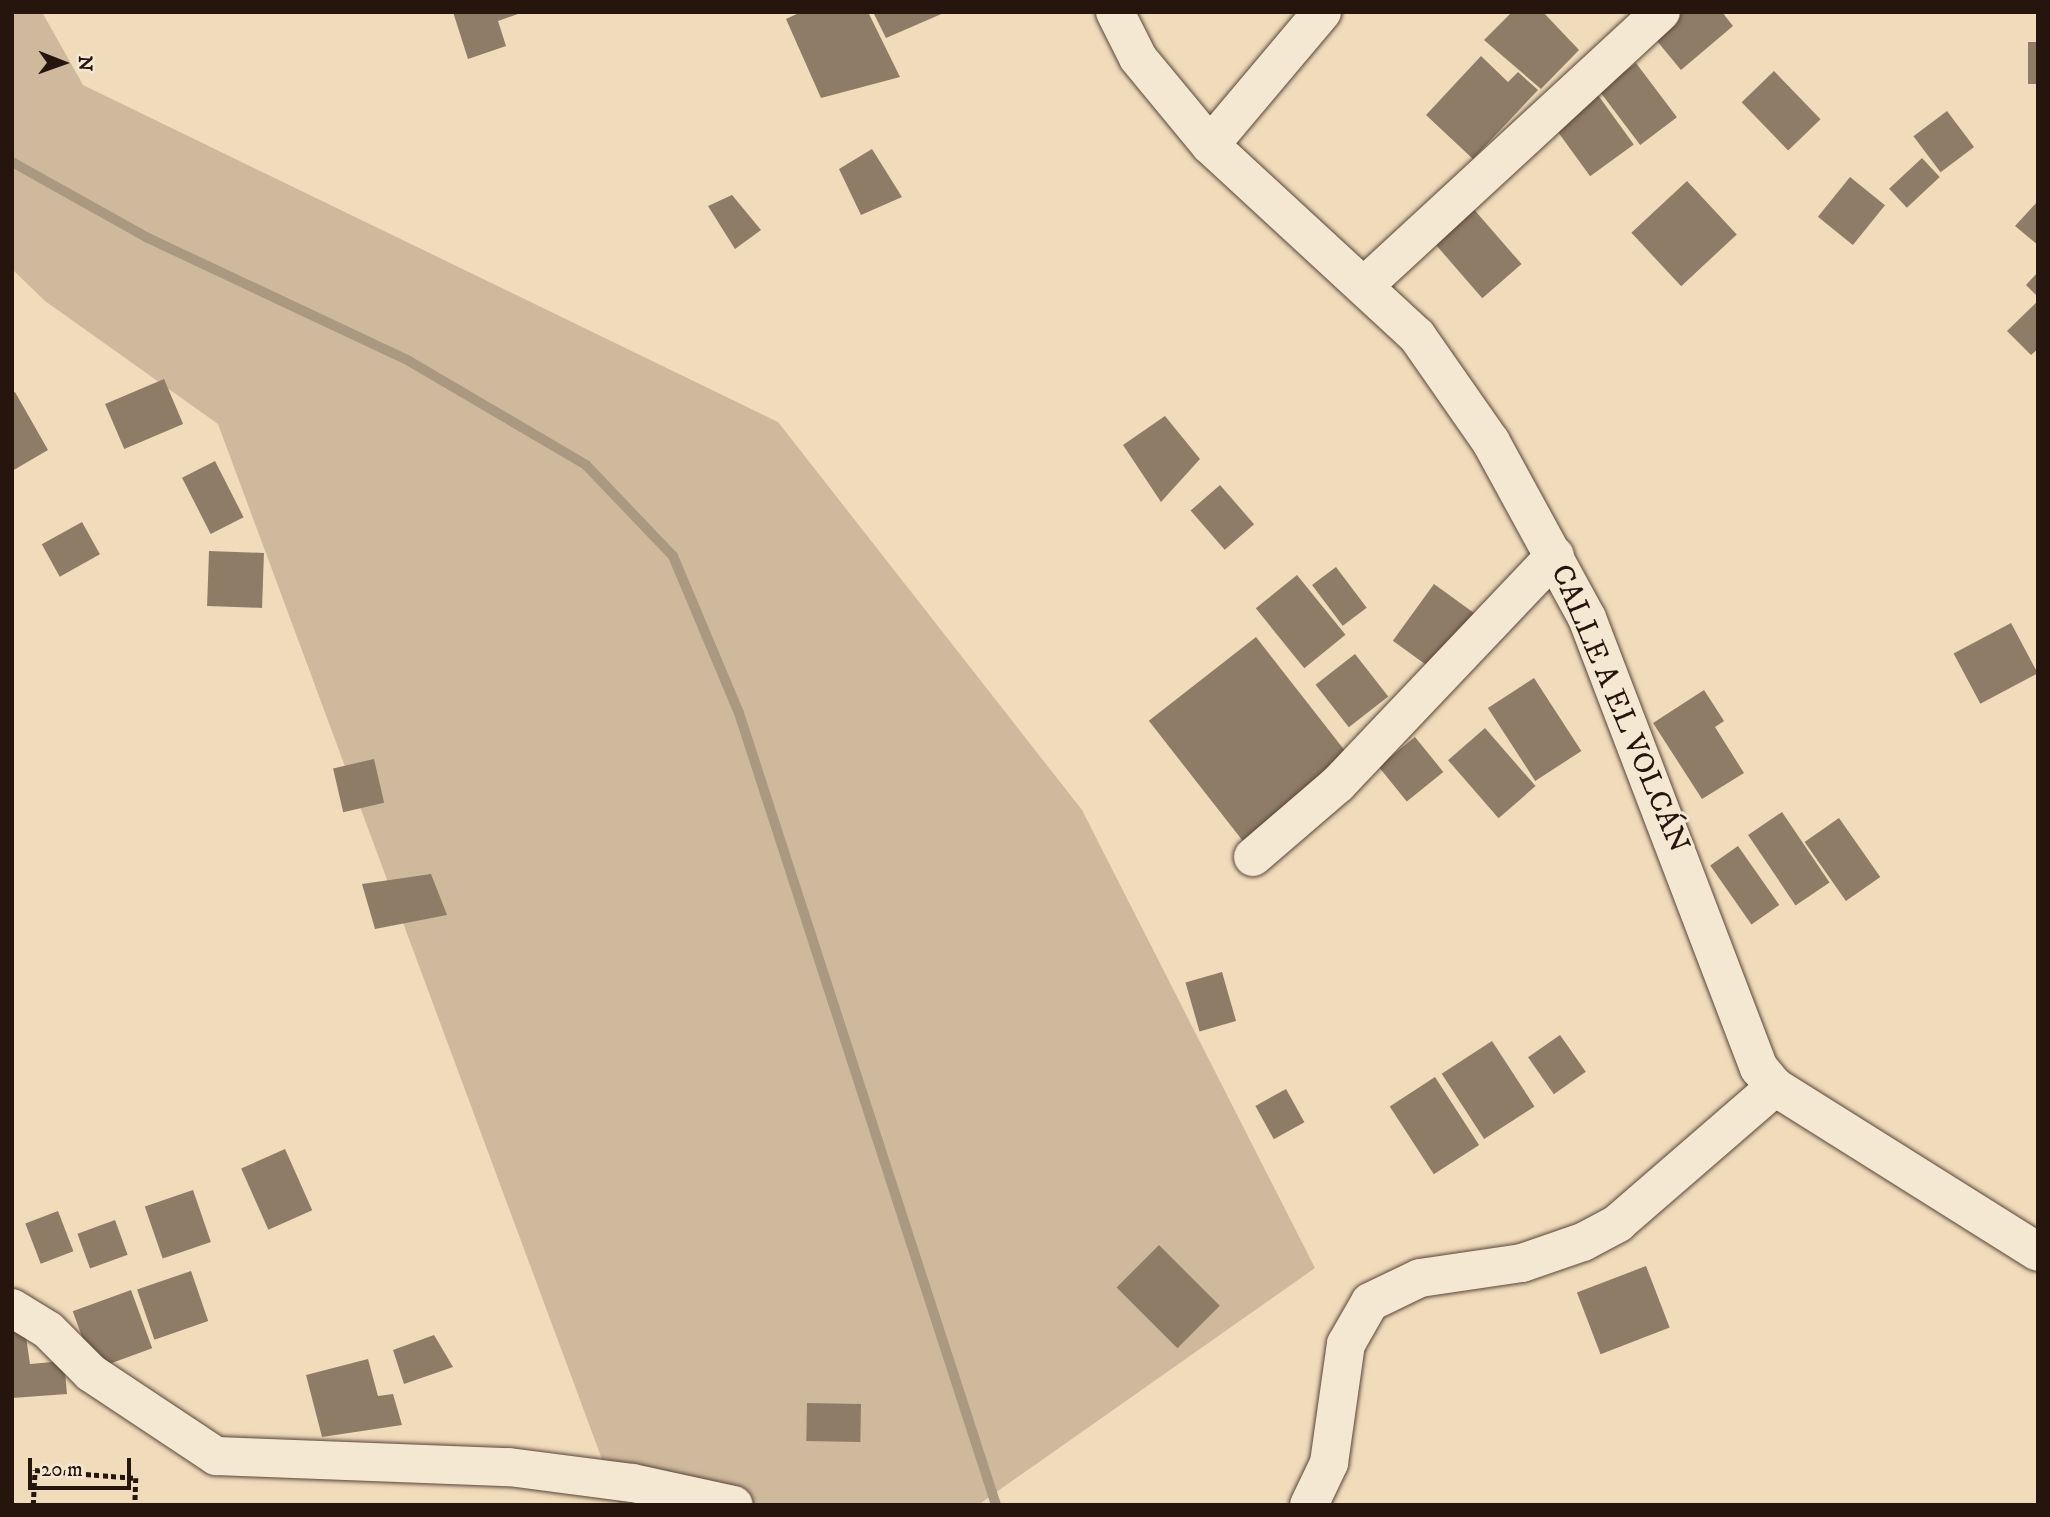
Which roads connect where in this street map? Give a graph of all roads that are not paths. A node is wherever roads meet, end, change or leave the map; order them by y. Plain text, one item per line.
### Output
1 (1115, 12) edge
2 (1322, 12) edge
3 (1661, 12) edge
4 (1210, 145) junction
5 (1364, 286) junction
6 (1555, 555) junction
7 (1253, 857) dead end
8 (1775, 1087) junction
9 (2038, 1252) edge
10 (12, 1308) edge
11 (734, 1505) edge
12 (1309, 1505) edge

1 - 4 street, CALLE A EL VOLCÁN
2 - 4 street
3 - 5 street
4 - 5 street, CALLE A EL VOLCÁN
5 - 6 street, CALLE A EL VOLCÁN
6 - 7 street
6 - 8 street, CALLE A EL VOLCÁN
8 - 9 street
8 - 12 street
10 - 11 street

